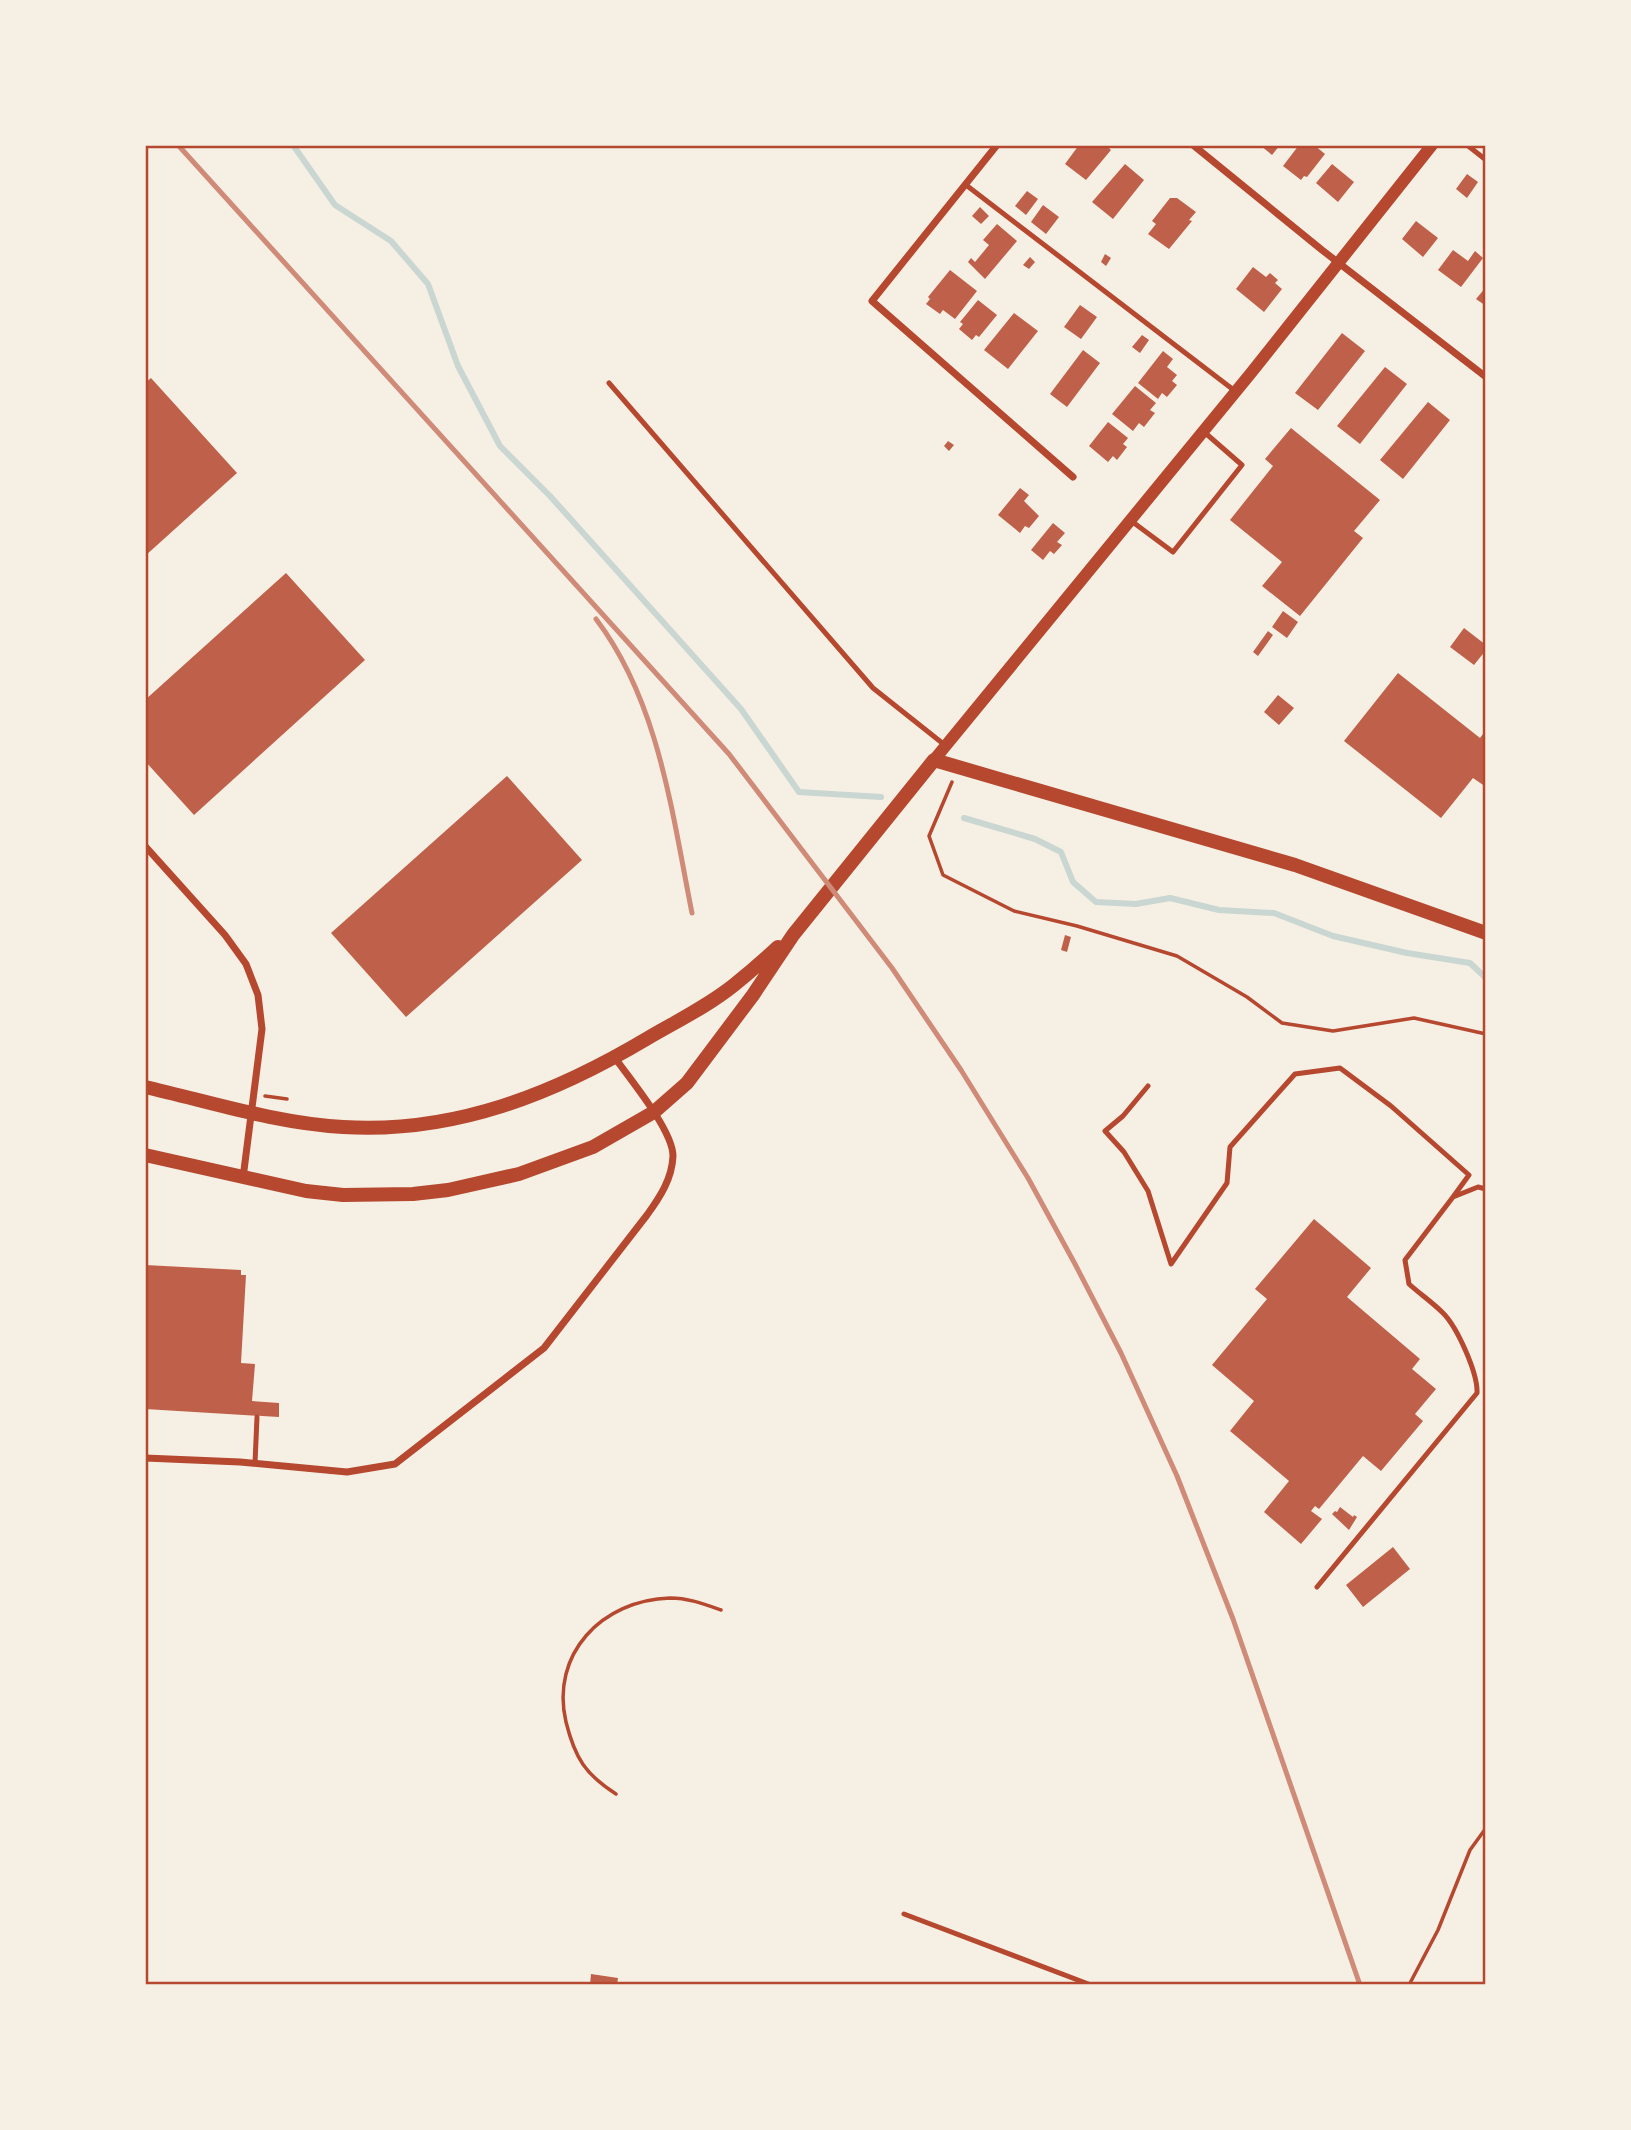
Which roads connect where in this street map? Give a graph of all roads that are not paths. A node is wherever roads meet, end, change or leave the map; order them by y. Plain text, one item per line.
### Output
1 (997, 145) edge
2 (1193, 145) edge
3 (1432, 145) edge
4 (1467, 145) edge
5 (1486, 160) edge
6 (966, 185) junction
7 (1338, 262) junction
8 (1486, 377) edge
9 (609, 383) dead end
10 (1235, 391) junction
11 (1203, 431) junction
12 (1073, 477) dead end
13 (1130, 520) junction
14 (946, 746) junction
15 (934, 760) junction
16 (145, 846) edge
17 (1486, 933) edge
18 (793, 934) junction
19 (615, 1058) junction
20 (1148, 1086) dead end
21 (145, 1087) edge
22 (654, 1112) junction
23 (252, 1114) junction
24 (145, 1155) edge
25 (243, 1178) junction
26 (1486, 1189) edge
27 (1452, 1197) junction
28 (1478, 1381) junction
29 (1486, 1381) edge
30 (257, 1417) dead end
31 (145, 1458) edge
32 (255, 1464) junction
33 (1317, 1587) dead end
34 (905, 1914) dead end
35 (1091, 1985) edge

1 - 6 street
2 - 7 street
3 - 7 street
4 - 5 lane
6 - 10 lane
6 - 12 street
7 - 8 street
7 - 10 street
9 - 14 lane
10 - 11 street
11 - 13 street
11 - 13 lane
13 - 14 street
14 - 15 street
15 - 17 main road
15 - 18 main road
16 - 23 street
18 - 19 main road
18 - 22 main road
19 - 22 street
19 - 23 main road
20 - 27 lane
21 - 23 main road
22 - 25 main road
22 - 32 street
23 - 25 street
24 - 25 main road
26 - 27 lane
27 - 28 lane
28 - 29 lane
28 - 33 lane
30 - 32 lane
31 - 32 street
34 - 35 lane

